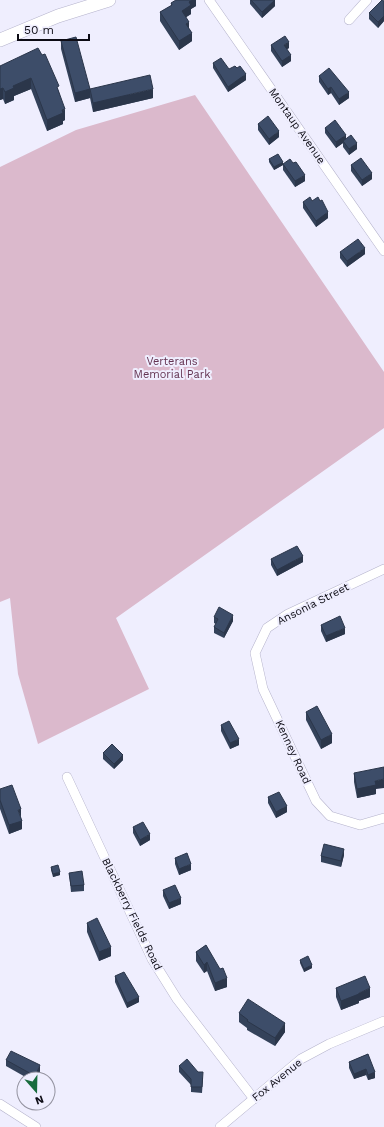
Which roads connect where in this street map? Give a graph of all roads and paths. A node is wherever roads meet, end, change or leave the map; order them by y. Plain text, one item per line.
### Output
1 (109, 0) edge
2 (210, 0) edge
3 (367, 0) edge
4 (349, 20) dead end
5 (0, 40) edge
6 (384, 251) edge
7 (384, 569) edge
8 (255, 653) joint
9 (68, 777) dead end
10 (384, 818) edge
11 (384, 1021) edge
12 (254, 1099) junction
13 (1, 1106) edge
14 (36, 1127) edge
15 (220, 1127) edge

1 - 5 main road
2 - 6 street, Montaup Avenue
3 - 4 street
7 - 8 street, Ansonia Street
8 - 10 street, Kenney Road
9 - 12 street, Blackberry Fields Road
11 - 12 street, Fox Avenue
12 - 15 street, Fox Avenue
13 - 14 street

